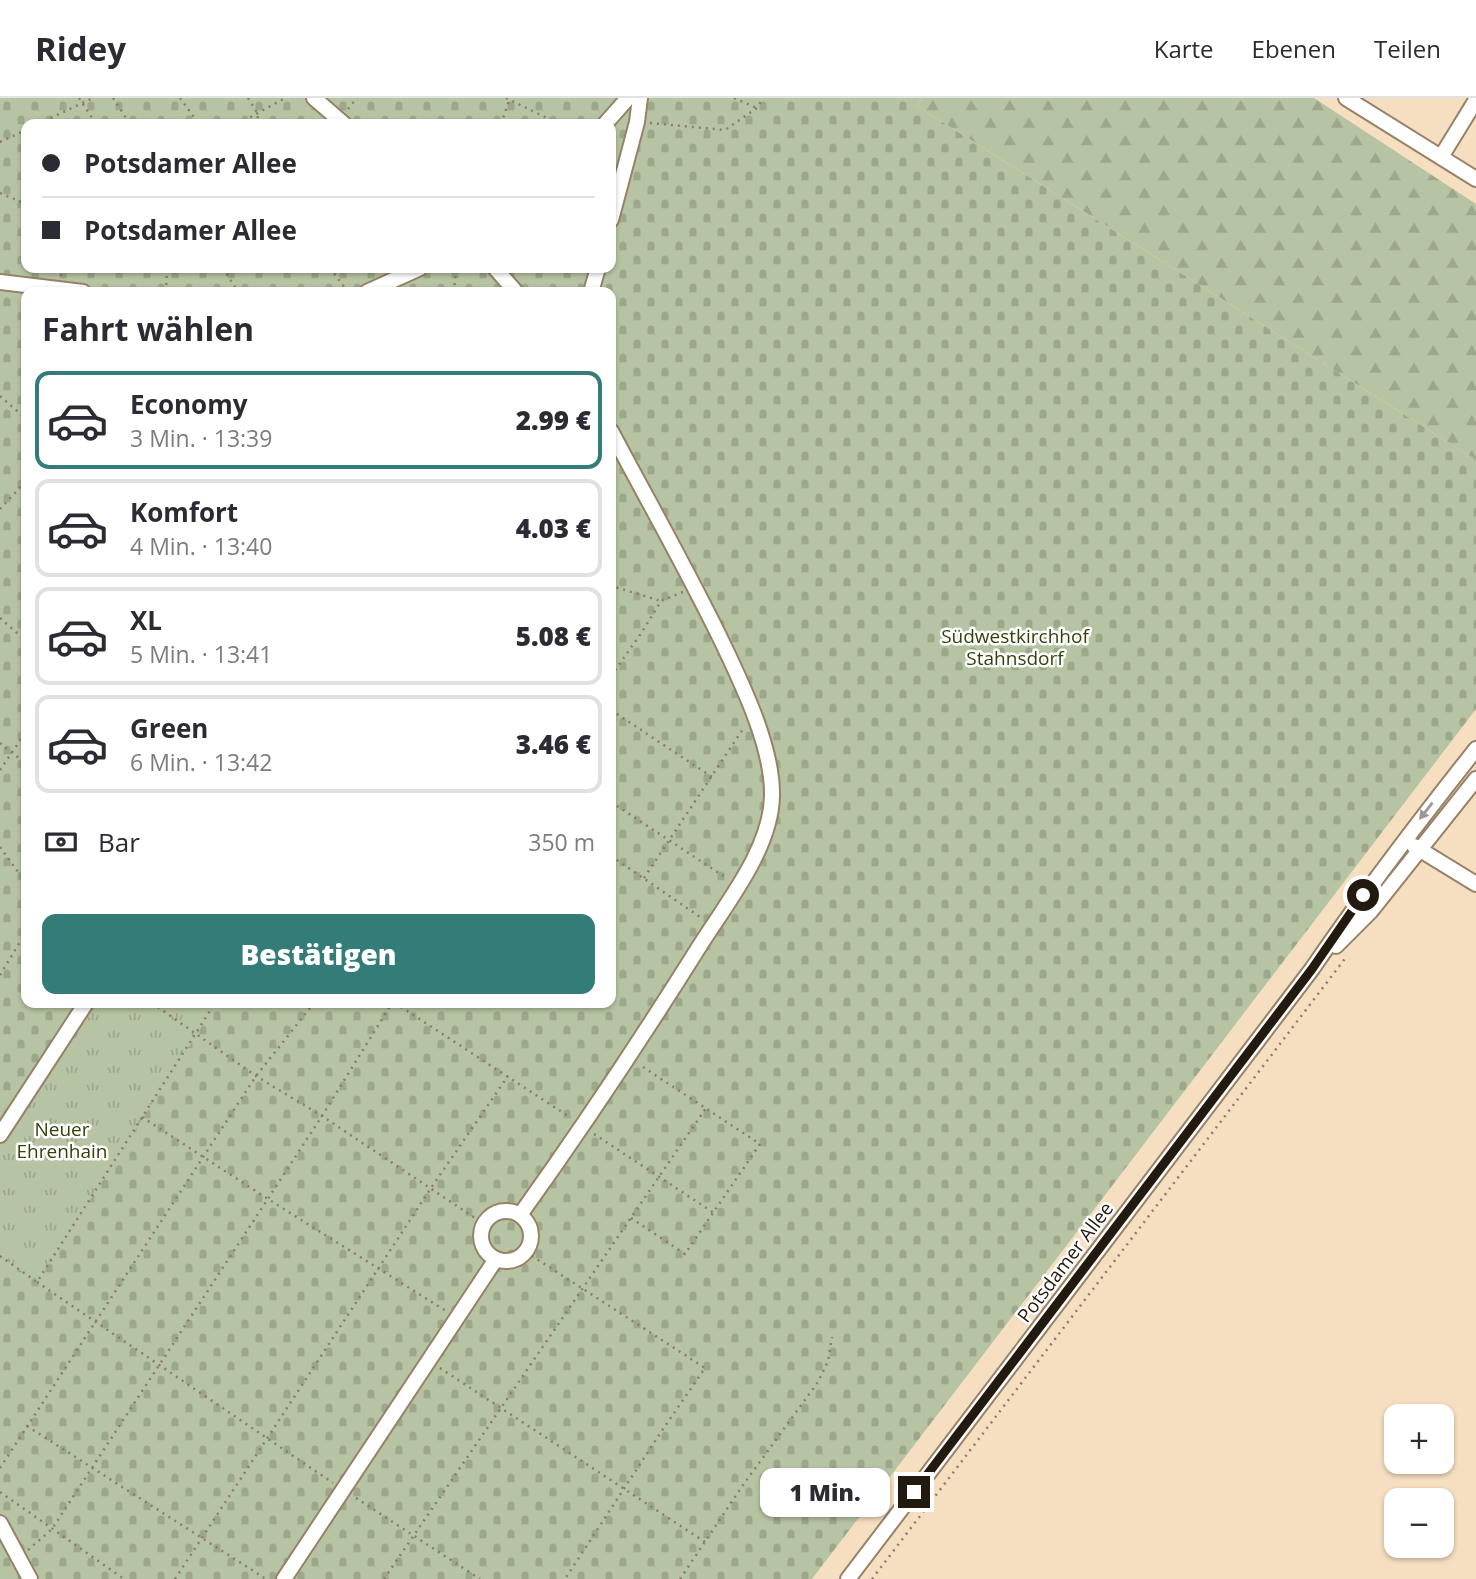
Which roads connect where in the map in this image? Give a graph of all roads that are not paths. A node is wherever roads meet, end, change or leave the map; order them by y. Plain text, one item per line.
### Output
1 (314, 98) edge
2 (628, 98) edge
3 (640, 98) edge
4 (1346, 98) edge
5 (1476, 100) edge
6 (338, 119) edge
7 (609, 119) edge
8 (1441, 157) junction
9 (1476, 179) edge
10 (616, 200) edge
11 (409, 273) edge
12 (499, 273) edge
13 (0, 282) edge
14 (42, 287) edge
15 (378, 287) edge
16 (512, 287) edge
17 (616, 440) edge
18 (1476, 749) edge
19 (1476, 779) edge
20 (1405, 839) junction
21 (1421, 850) junction
22 (1476, 884) edge
23 (1312, 969) junction
24 (83, 1008) edge
25 (0, 1135) edge
26 (520, 1215) junction
27 (496, 1259) junction
28 (0, 1523) edge
29 (30, 1579) edge
30 (284, 1579) edge
31 (848, 1579) edge

1 - 6 street
2 - 7 street
3 - 10 street
4 - 8 street
5 - 8 street
8 - 9 street
11 - 15 street
12 - 16 street
13 - 14 street
17 - 26 street
18 -> 20 street, Potsdamer Allee
19 - 21 street, Potsdamer Allee
20 - 21 street
20 - 23 street, Potsdamer Allee
21 - 22 street
21 - 23 street, Potsdamer Allee
23 - 31 street, Potsdamer Allee
24 - 25 street
26 - 27 street
26 - 27 street
27 - 30 street
28 - 29 street

